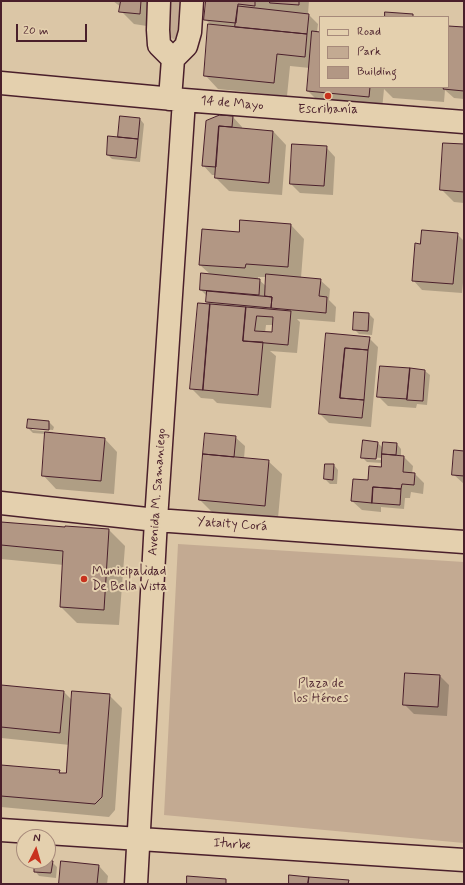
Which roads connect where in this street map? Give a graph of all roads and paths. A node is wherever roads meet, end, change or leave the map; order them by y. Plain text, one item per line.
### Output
1 (159, 1) edge
2 (192, 1) edge
3 (173, 59) junction
4 (1, 84) edge
5 (177, 100) junction
6 (464, 122) edge
7 (1, 503) edge
8 (156, 520) junction
9 (464, 542) edge
10 (1, 830) edge
11 (138, 839) junction
12 (464, 860) edge
13 (136, 884) edge

1 - 3 street
2 - 3 street
3 - 5 street, Avenida M. Samaniego
4 - 5 street, 14 de Mayo
5 - 6 street, 14 de Mayo
5 - 8 street, Avenida M. Samaniego
7 - 8 street, Yataity Corá
8 - 9 street, Yataity Corá
8 - 11 street, Avenida M. Samaniego
10 - 11 street, Iturbe
11 - 12 street, Iturbe
11 - 13 street, Avenida M. Samaniego

